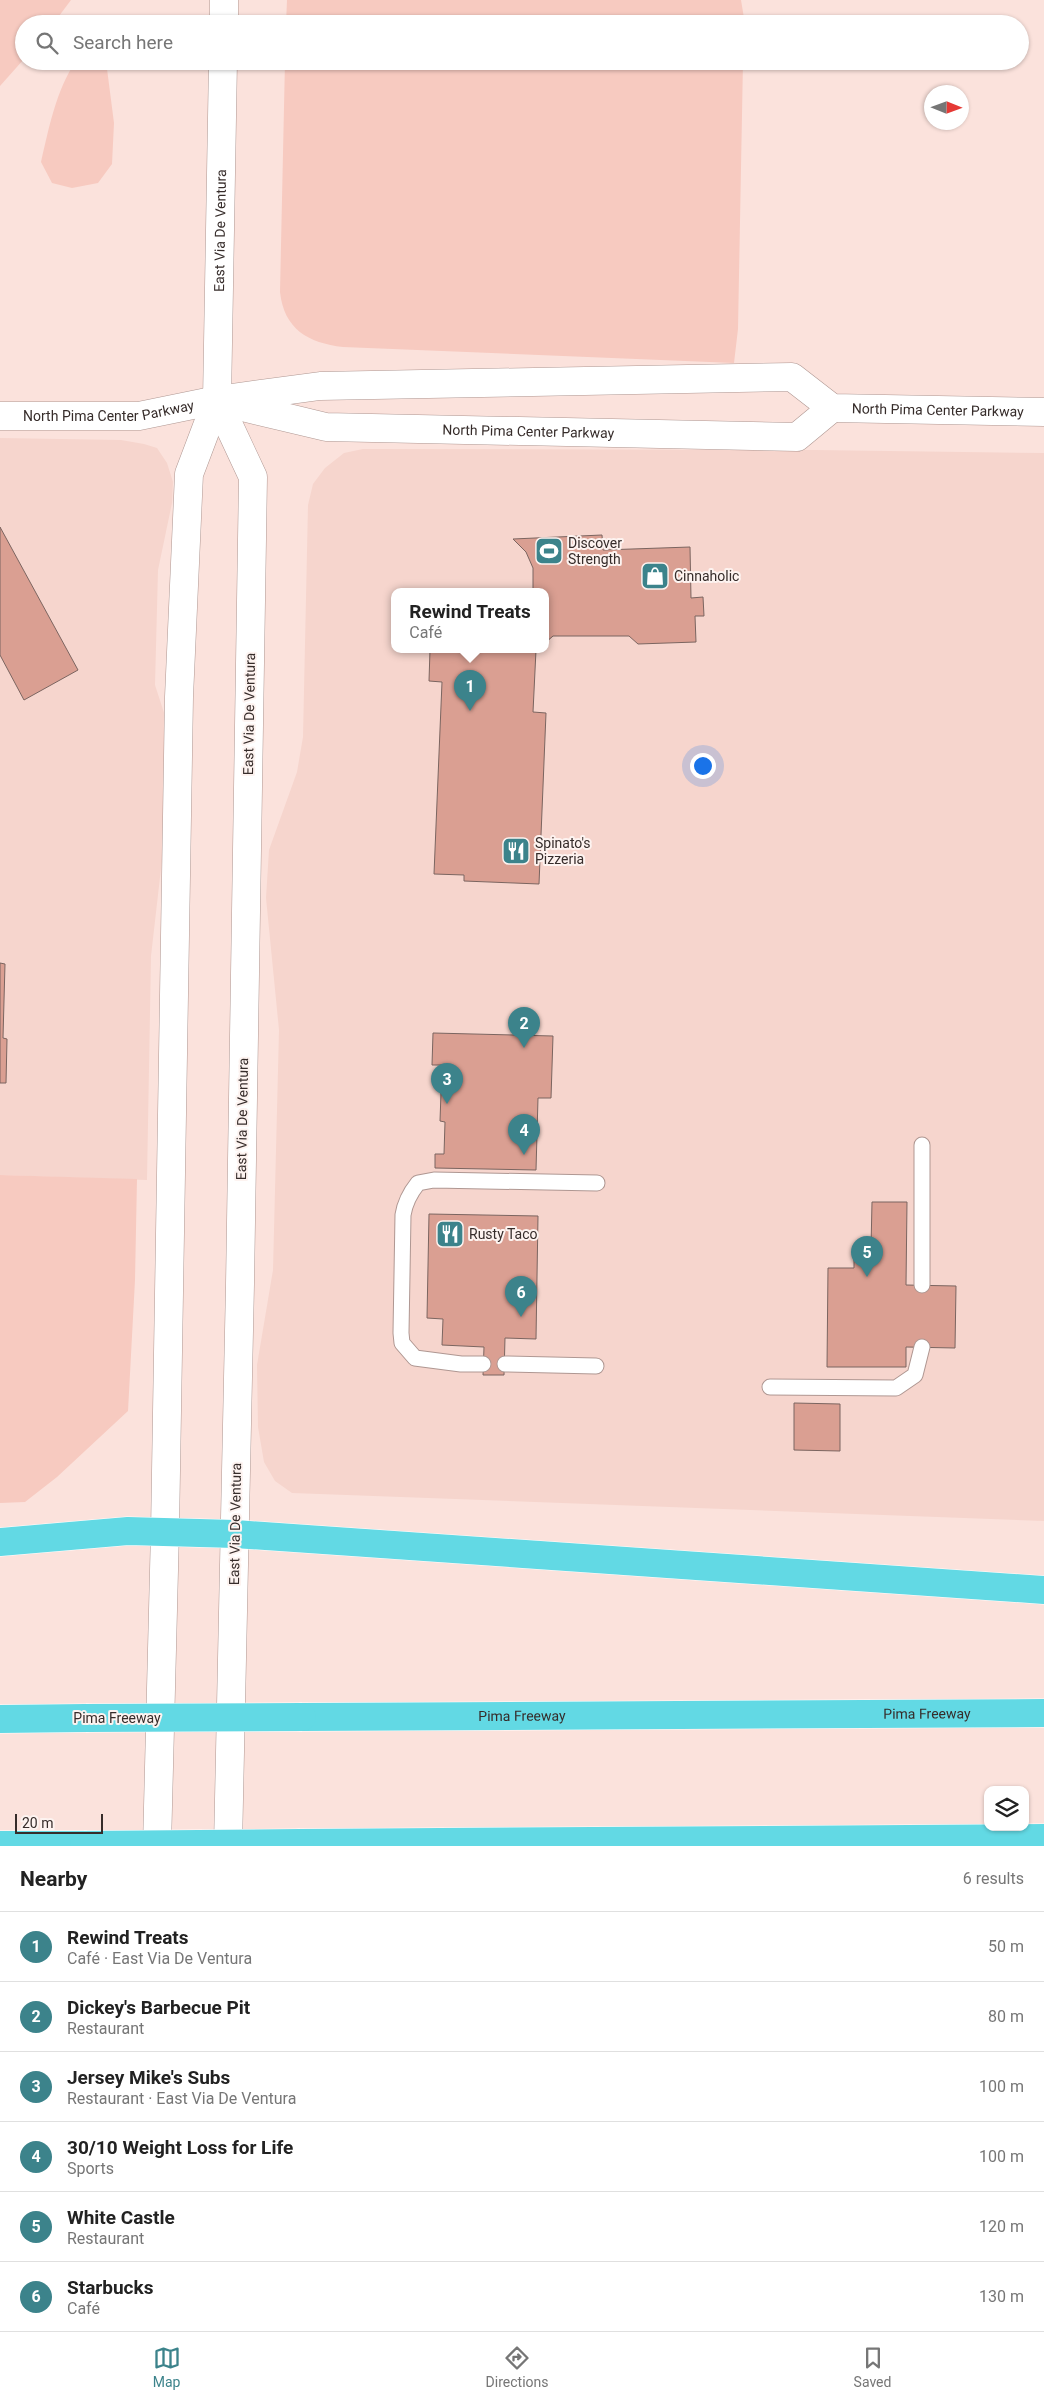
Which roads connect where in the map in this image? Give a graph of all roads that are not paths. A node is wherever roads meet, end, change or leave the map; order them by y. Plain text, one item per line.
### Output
1 (224, 0) edge
2 (224, 15) edge
3 (223, 70) edge
4 (217, 400) junction
5 (832, 408) junction
6 (1044, 412) edge
7 (0, 416) edge
8 (922, 1144) dead end
9 (597, 1183) dead end
10 (922, 1285) dead end
11 (922, 1347) dead end
12 (483, 1364) dead end
13 (505, 1364) dead end
14 (596, 1366) dead end
15 (770, 1388) dead end
16 (165, 1531) junction
17 (235, 1534) junction
18 (0, 1542) edge
19 (1044, 1590) edge
20 (1044, 1713) edge
21 (0, 1719) edge
22 (1044, 1838) edge
23 (0, 1845) edge
24 (84, 1845) edge
25 (157, 1846) edge
26 (228, 1846) edge

1 - 2 main road
3 - 4 main road, East Via De Ventura
4 - 5 main road, North Pima Center Parkway
4 - 5 main road, North Pima Center Parkway
4 - 7 main road, North Pima Center Parkway
4 - 16 main road, East Via De Ventura
4 - 17 main road, East Via De Ventura
5 - 6 main road, North Pima Center Parkway
8 - 10 lane
9 - 12 lane
11 - 15 lane
13 - 14 lane
16 - 17 highway
16 - 18 highway
16 - 25 main road, East Via De Ventura
17 - 19 highway
17 - 26 main road, East Via De Ventura
20 - 21 highway, Pima Freeway, bridge
22 - 24 highway, bridge
23 - 24 highway

